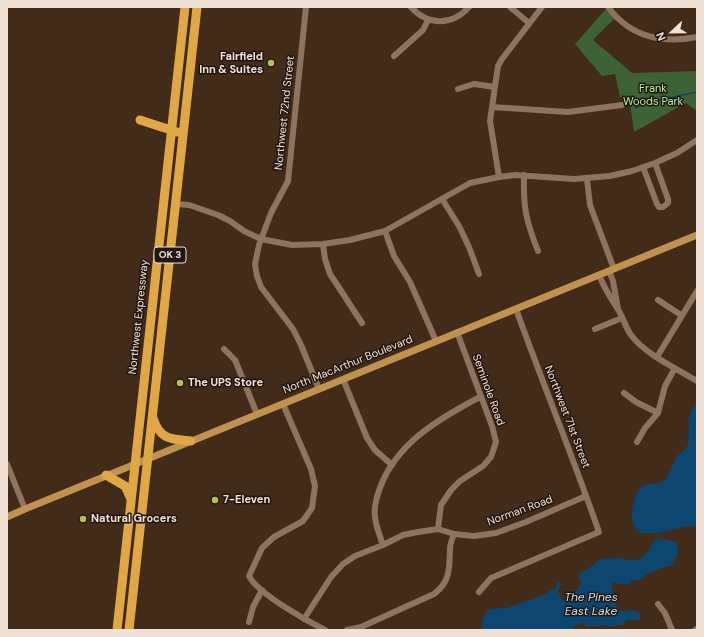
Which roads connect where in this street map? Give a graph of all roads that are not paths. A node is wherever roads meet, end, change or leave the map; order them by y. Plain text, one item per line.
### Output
1 (185, 7) edge
2 (197, 7) edge
3 (306, 7) edge
4 (411, 7) edge
5 (469, 7) edge
6 (510, 7) edge
7 (542, 7) edge
8 (608, 7) edge
9 (428, 20) junction
10 (529, 23) junction
11 (697, 37) edge
12 (394, 56) dead end
13 (495, 87) junction
14 (458, 89) dead end
15 (622, 105) dead end
16 (492, 107) junction
17 (141, 122) dead end
18 (171, 134) junction
19 (184, 134) junction
20 (697, 140) edge
21 (655, 163) junction
22 (643, 167) junction
23 (524, 175) junction
24 (498, 176) junction
25 (587, 178) junction
26 (442, 199) junction
27 (176, 204) junction
28 (385, 230) junction
29 (697, 236) edge
30 (261, 239) junction
31 (323, 244) junction
32 (538, 251) dead end
33 (158, 260) junction
34 (612, 270) junction
35 (479, 274) dead end
36 (599, 275) junction
37 (697, 291) edge
38 (153, 294) junction
39 (166, 295) junction
40 (658, 300) dead end
41 (516, 309) junction
42 (618, 309) junction
43 (681, 315) junction
44 (622, 318) junction
45 (362, 323) dead end
46 (163, 326) junction
47 (595, 329) dead end
48 (457, 332) junction
49 (436, 341) junction
50 (224, 350) dead end
51 (657, 357) junction
52 (675, 368) junction
53 (343, 379) junction
54 (697, 381) edge
55 (319, 389) junction
56 (624, 393) dead end
57 (480, 397) junction
58 (283, 404) junction
59 (658, 413) junction
60 (257, 414) junction
61 (153, 417) junction
62 (191, 441) junction
63 (638, 442) dead end
64 (148, 458) junction
65 (7, 464) edge
66 (135, 464) junction
67 (392, 465) junction
68 (106, 475) junction
69 (586, 496) junction
70 (131, 500) junction
71 (25, 509) junction
72 (7, 517) edge
73 (438, 529) junction
74 (454, 534) junction
75 (383, 545) junction
76 (122, 581) junction
77 (134, 582) junction
78 (262, 590) junction
79 (479, 592) dead end
80 (658, 604) dead end
81 (304, 619) junction
82 (249, 622) dead end
83 (117, 630) edge
84 (129, 630) edge
85 (325, 630) edge
86 (347, 630) edge
87 (672, 630) edge

1 - 18 highway, Northwest Expressway / OK 3
2 - 19 highway, OK 3
3 - 30 street, Northwest 72nd Street
4 - 9 street
5 - 9 street
6 - 10 street
7 - 10 street
8 - 11 street
9 - 12 street
10 - 13 street
13 - 14 street
13 - 16 street
15 - 16 street
16 - 24 street
17 - 18 highway
18 - 19 highway
18 - 33 highway, Northwest Expressway / OK 3
19 - 27 highway, OK 3
20 - 21 street
21 - 22 street
21 - 22 street
22 - 25 street
23 - 24 street
23 - 25 street
23 - 32 street
24 - 26 street
25 - 34 street
26 - 28 street
26 - 35 street
27 - 30 street
27 - 39 highway, OK 3
28 - 31 street
28 - 49 street
29 - 34 main road, North MacArthur Boulevard
30 - 31 street
30 - 55 street, Northwest 72nd Street
31 - 45 street
33 - 38 highway, Northwest Expressway / OK 3
33 - 39 highway
34 - 36 main road, North MacArthur Boulevard
34 - 42 street
36 - 41 main road, North MacArthur Boulevard
36 - 42 street
37 - 43 street
38 - 46 highway
38 - 66 highway, Northwest Expressway / OK 3
39 - 46 highway, OK 3
40 - 43 street
41 - 48 main road, North MacArthur Boulevard
41 - 69 street, Northwest 71st Street
42 - 44 street
43 - 51 street
44 - 47 street
44 - 51 street
46 - 61 highway, OK 3
48 - 49 main road, North MacArthur Boulevard
48 - 57 street, Seminole Road
49 - 53 main road, North MacArthur Boulevard
50 - 60 street
51 - 52 street
52 - 54 street
52 - 59 street
53 - 55 main road, North MacArthur Boulevard
53 - 67 street
55 - 58 main road, North MacArthur Boulevard
56 - 59 street
57 - 67 street
57 - 73 street, Seminole Road
58 - 60 main road, North MacArthur Boulevard
58 - 78 street
59 - 63 street
60 - 62 main road, North MacArthur Boulevard
61 - 62 highway
61 - 64 highway, OK 3
62 - 64 main road, North MacArthur Boulevard
64 - 66 main road, North MacArthur Boulevard
64 - 77 highway, OK 3
65 - 71 street
66 - 68 main road, North MacArthur Boulevard
66 - 70 highway, Northwest Expressway / OK 3
67 - 75 street
68 - 70 highway
68 - 71 main road, North MacArthur Boulevard
69 - 74 street, Norman Road
69 - 79 street, Northwest 71st Street
70 - 76 highway, Northwest Expressway / OK 3
71 - 72 main road, North MacArthur Boulevard
73 - 74 street, Norman Road
73 - 75 street, Norman Road
74 - 86 street
75 - 81 street, Norman Road
76 - 77 highway
76 - 83 highway, Northwest Expressway / OK 3
77 - 84 highway, OK 3
78 - 81 street
78 - 82 street
80 - 87 street
81 - 85 street

